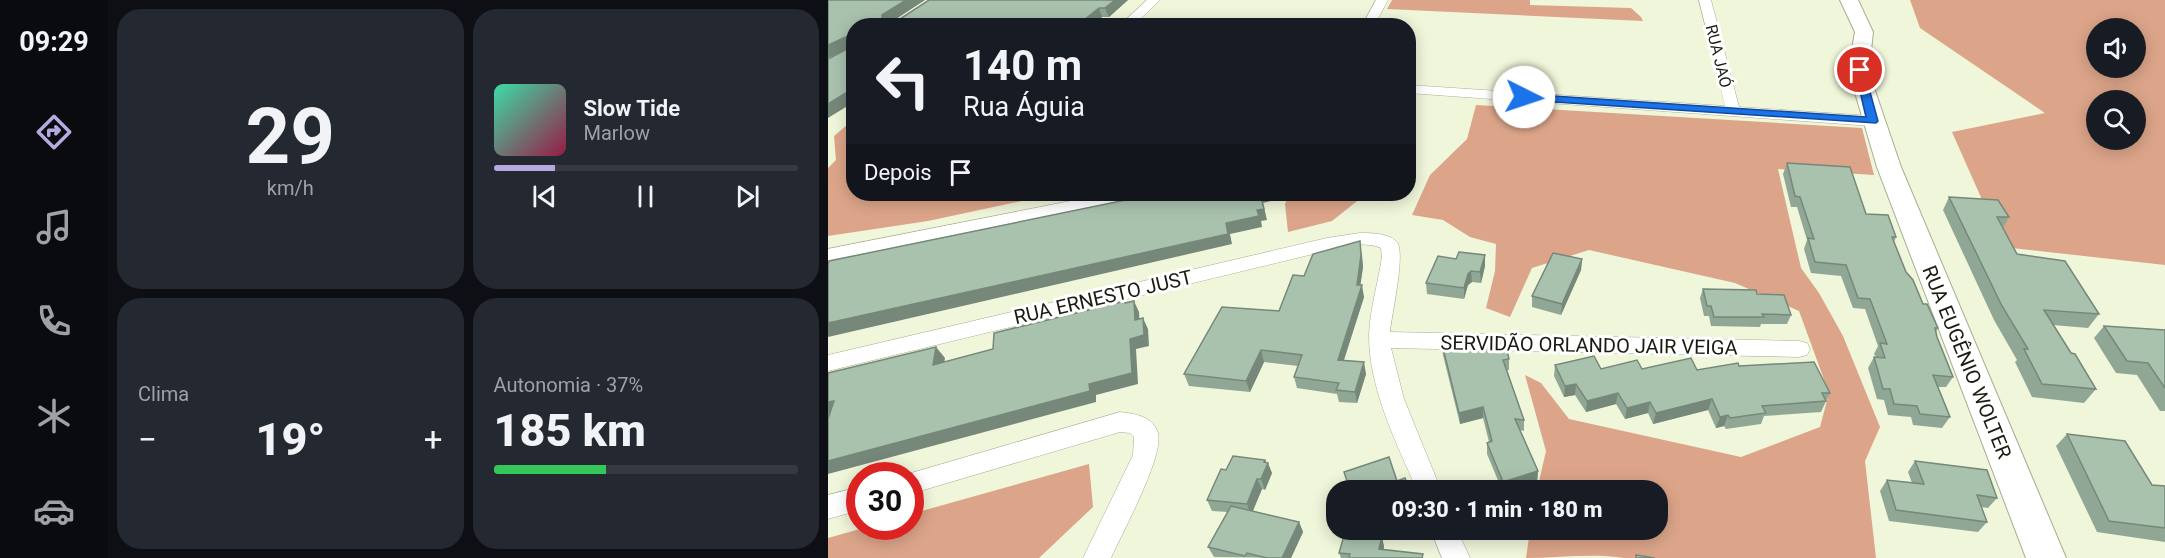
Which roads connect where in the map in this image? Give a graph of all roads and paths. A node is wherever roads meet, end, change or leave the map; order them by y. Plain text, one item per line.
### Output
1 (1154, 0) edge
2 (1382, 0) edge
3 (1706, 0) edge
4 (1849, 0) edge
5 (1134, 18) edge
6 (1372, 18) edge
7 (1416, 90) edge
8 (1732, 111) junction
9 (1872, 121) junction
10 (1094, 201) edge
11 (828, 255) edge
12 (1380, 340) junction
13 (1799, 349) dead end
14 (828, 363) edge
15 (924, 479) edge
16 (1425, 480) edge
17 (846, 502) edge
18 (828, 507) edge
19 (1448, 540) edge
20 (1096, 558) edge
21 (1456, 558) edge
22 (2046, 558) edge

1 - 5 street
2 - 6 street
3 - 8 street, RUA JAÓ
4 - 9 street, RUA EUGÊNIO WOLTER
7 - 8 street
8 - 9 street
9 - 22 street, RUA EUGÊNIO WOLTER
10 - 11 street
12 - 13 street, SERVIDÃO ORLANDO JAIR VEIGA
12 - 14 street, RUA ERNESTO JUST
12 - 16 street
15 - 20 street
17 - 18 street
19 - 21 street

